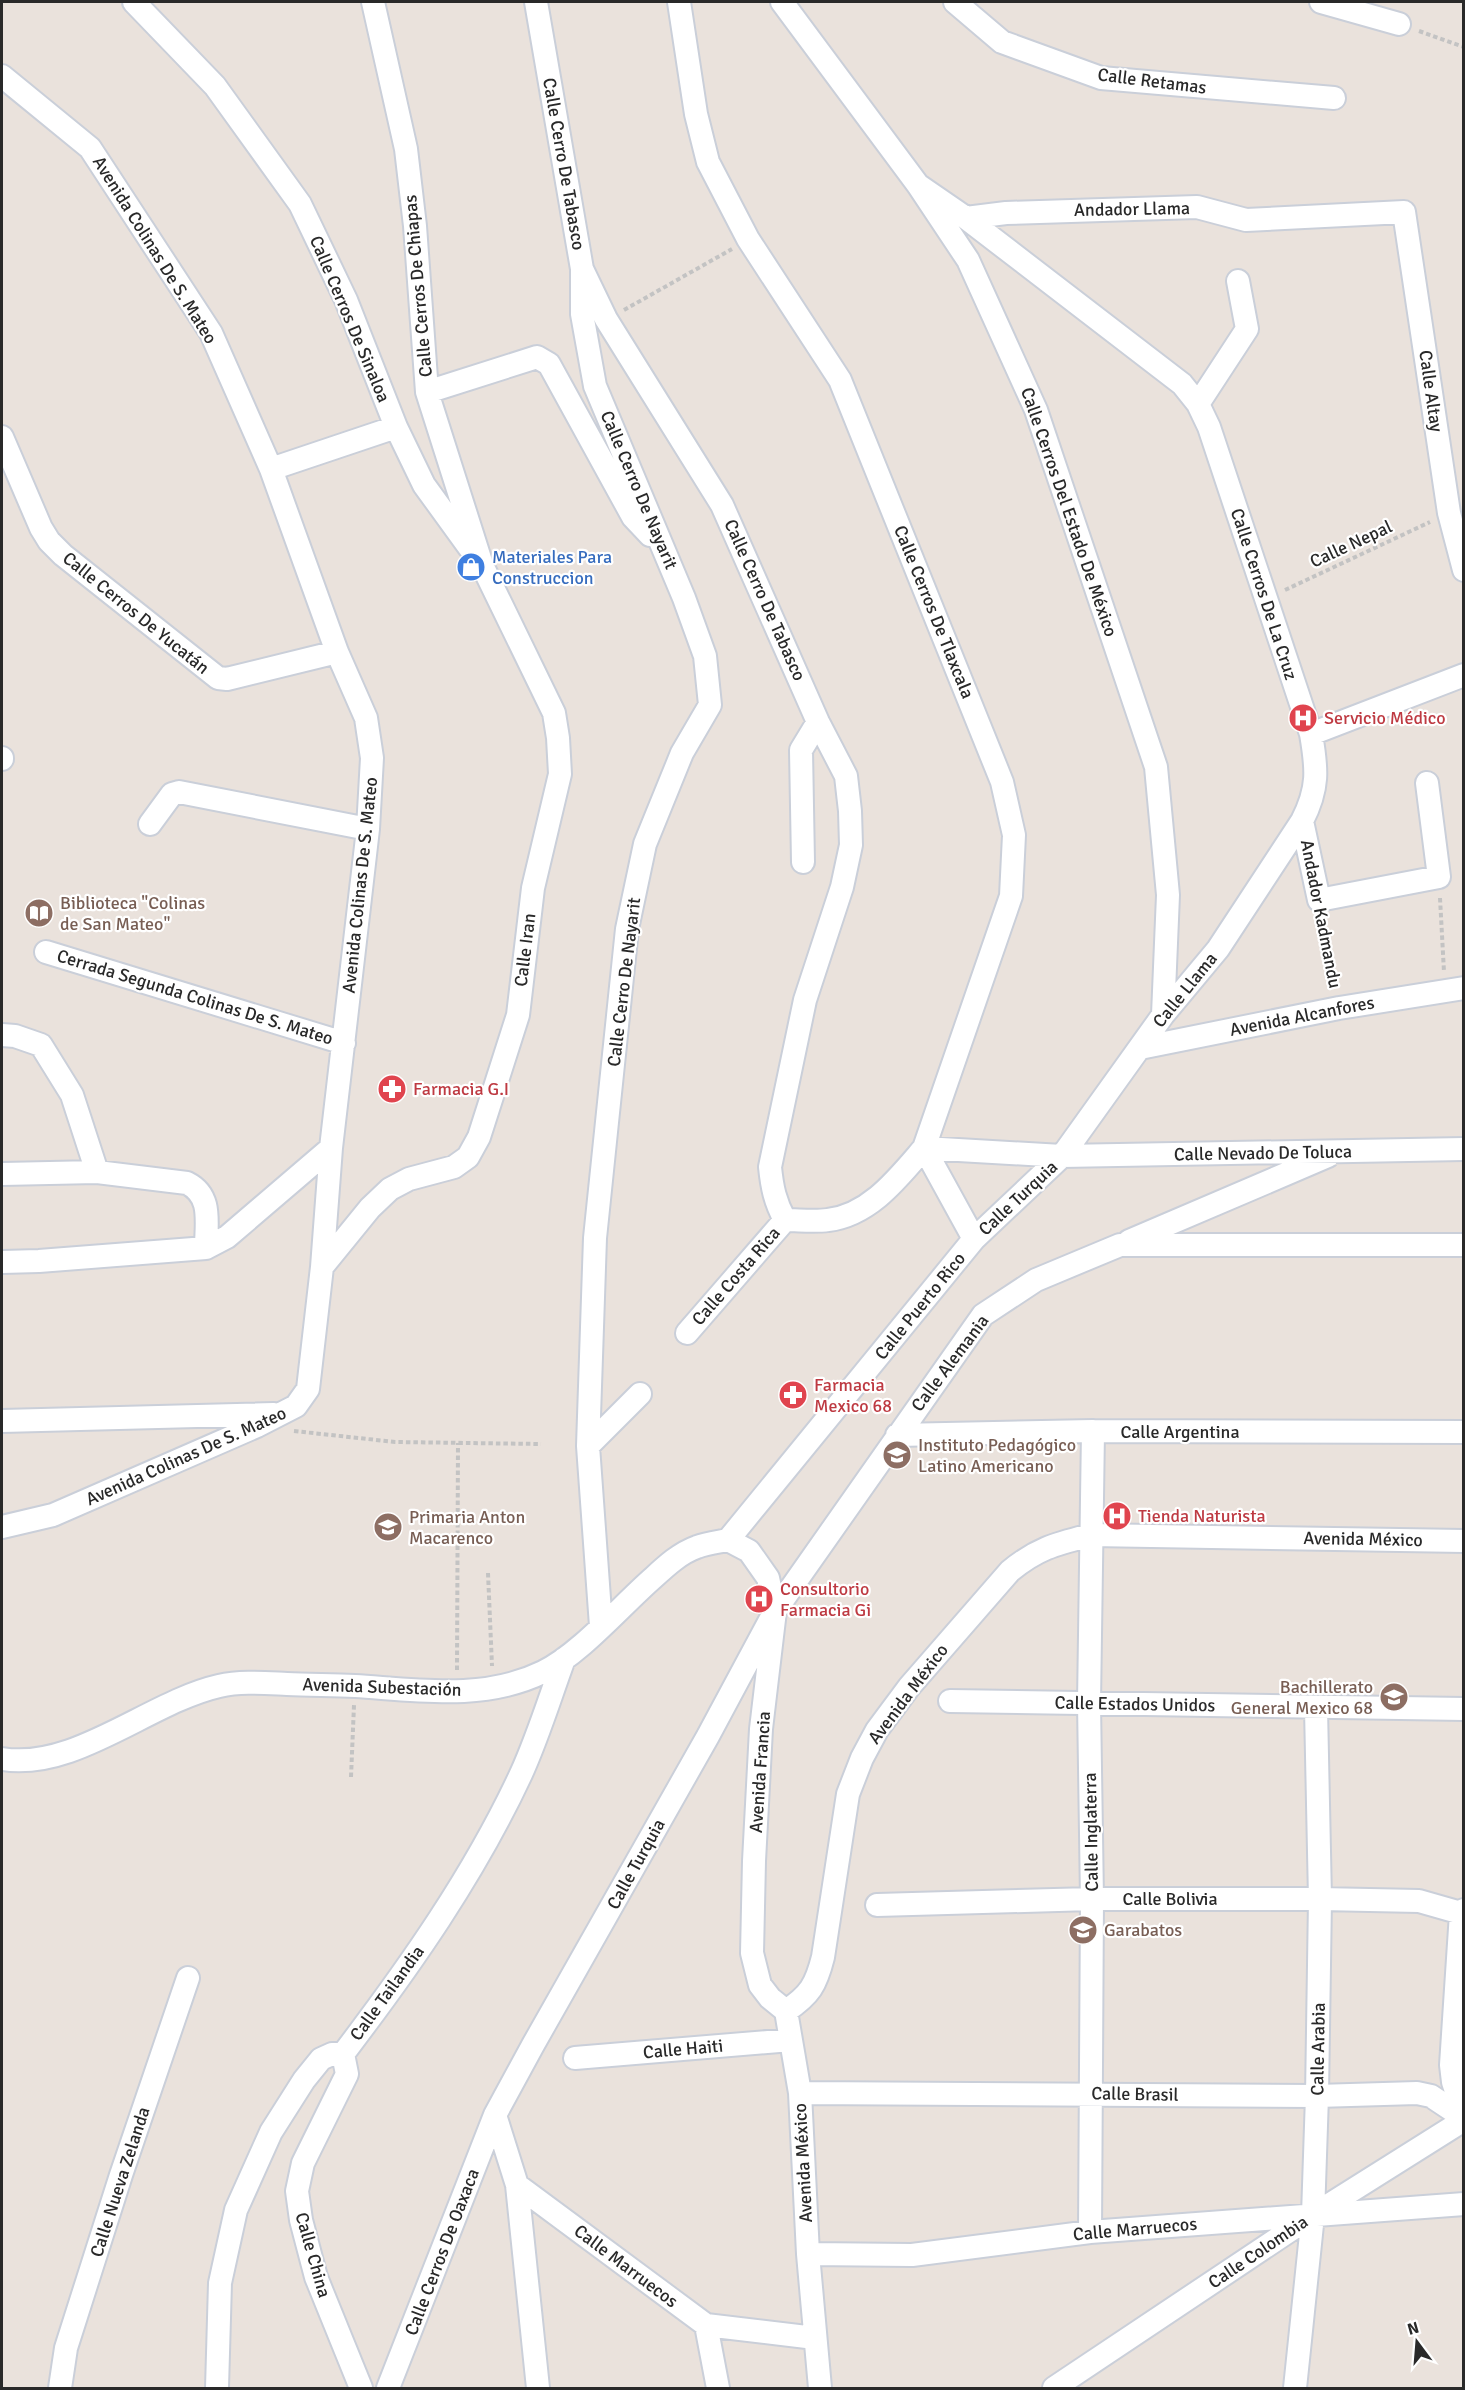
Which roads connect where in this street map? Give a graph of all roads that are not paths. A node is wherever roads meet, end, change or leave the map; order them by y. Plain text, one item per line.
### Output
1 (134, 2) edge
2 (373, 2) edge
3 (536, 2) edge
4 (679, 2) edge
5 (782, 2) edge
6 (955, 2) edge
7 (1321, 2) edge
8 (1399, 24) road end
9 (2, 76) edge
10 (1334, 99) dead end
11 (918, 185) junction
12 (1404, 212) joint
13 (966, 218) junction
14 (582, 269) junction
15 (1238, 281) dead end
16 (427, 392) junction
17 (1198, 404) junction
18 (396, 427) junction
19 (2, 437) edge
20 (271, 469) junction
21 (664, 550) junction
22 (482, 565) junction
23 (1464, 570) edge
24 (338, 652) junction
25 (1464, 675) edge
26 (819, 722) junction
27 (1311, 734) junction
28 (1427, 783) dead end
29 (1302, 821) junction
30 (150, 824) dead end
31 (368, 829) junction
32 (803, 862) dead end
33 (46, 952) dead end
34 (1454, 989) edge
35 (1163, 1015) junction
36 (2, 1035) edge
37 (344, 1042) junction
38 (1140, 1048) junction
39 (331, 1148) junction
40 (924, 1148) junction
41 (1464, 1149) edge
42 (1338, 1151) junction
43 (1062, 1156) junction
44 (97, 1172) junction
45 (2, 1174) edge
46 (785, 1220) junction
47 (974, 1239) junction
48 (1120, 1245) junction
49 (1464, 1245) edge
50 (206, 1248) junction
51 (2, 1262) edge
52 (322, 1267) junction
53 (687, 1333) dead end
54 (640, 1394) dead end
55 (2, 1421) edge
56 (285, 1422) junction
57 (1093, 1431) junction
58 (1464, 1432) edge
59 (897, 1435) junction
60 (588, 1446) junction
61 (2, 1527) edge
62 (1091, 1535) junction
63 (728, 1540) junction
64 (1464, 1541) edge
65 (775, 1611) junction
66 (601, 1626) junction
67 (564, 1659) junction
68 (950, 1701) dead end
69 (1089, 1703) junction
70 (1316, 1708) junction
71 (1464, 1709) edge
72 (2, 1759) edge
73 (1092, 1899) junction
74 (1320, 1899) junction
75 (877, 1905) dead end
76 (1462, 1912) edge
77 (188, 1978) dead end
78 (786, 2011) junction
79 (791, 2040) junction
80 (343, 2054) junction
81 (574, 2058) dead end
82 (800, 2093) junction
83 (1090, 2094) junction
84 (1317, 2096) junction
85 (495, 2115) junction
86 (1464, 2118) edge
87 (517, 2185) junction
88 (1464, 2204) edge
89 (1313, 2215) junction
90 (1090, 2232) junction
91 (808, 2254) junction
92 (706, 2325) junction
93 (815, 2338) junction
94 (60, 2388) edge
95 (217, 2388) edge
96 (361, 2388) edge
97 (388, 2388) edge
98 (538, 2388) edge
99 (718, 2388) edge
100 (820, 2388) edge
101 (1054, 2388) edge
102 (1295, 2388) edge

1 - 18 street, Calle Cerros De Sinaloa
2 - 16 street, Calle Cerros De Chiapas
3 - 14 street, Calle Cerro De Tabasco
4 - 40 street, Calle Cerros De Tlaxcala
5 - 11 street, Calle Cerros Del Estado De México
6 - 10 street, Calle Retamas
7 - 8 street
9 - 20 street, Avenida Colinas De S. Mateo
11 - 13 street, Calle Cerros De La Cruz
11 - 35 street, Calle Cerros Del Estado De México
12 - 13 street, Andador Llama
12 - 23 street, Calle Altay
13 - 17 street, Calle Cerros De La Cruz
14 - 21 street, Calle Cerro De Nayarit
14 - 26 street, Calle Cerro De Tabasco
15 - 17 street
16 - 21 street
16 - 22 street, Calle Cerros De Chiapas
17 - 27 street, Calle Cerros De La Cruz
18 - 20 street
18 - 22 street, Calle Cerros De Sinaloa
19 - 24 street, Calle Cerros De Yucatán
20 - 24 street, Avenida Colinas De S. Mateo
21 - 60 street, Calle Cerro De Nayarit
22 - 52 street, Calle Iran
24 - 31 street, Avenida Colinas De S. Mateo
25 - 27 street
26 - 32 street
26 - 46 street, Calle Cerro De Tabasco
27 - 29 street, Calle Cerros De La Cruz
28 - 29 street, Andador Kadmandu
29 - 35 street, Calle Llama
30 - 31 street
31 - 37 street, Avenida Colinas De S. Mateo
33 - 37 street, Cerrada Segunda Colinas De S. Mateo
34 - 38 street, Avenida Alcanfores
35 - 38 street, Calle Llama
36 - 44 street
37 - 39 street, Avenida Colinas De S. Mateo
38 - 43 street, Calle Llama
39 - 50 street
39 - 52 street, Avenida Colinas De S. Mateo
40 - 43 street, Calle Nevado De Toluca
40 - 46 street
40 - 47 street
41 - 42 street, Calle Nevado De Toluca
42 - 43 street, Calle Nevado De Toluca
42 - 48 street
43 - 47 street, Calle Turquia
44 - 45 street
44 - 50 street
46 - 53 street, Calle Costa Rica
47 - 63 street, Calle Puerto Rico
48 - 49 street, Calle Alemania
48 - 59 street, Calle Alemania
50 - 51 street
52 - 56 street, Avenida Colinas De S. Mateo
54 - 60 street
55 - 56 street
56 - 61 street, Avenida Colinas De S. Mateo
57 - 58 street, Calle Argentina
57 - 59 street, Calle Argentina
57 - 62 street, Calle Inglaterra
59 - 65 street, Calle Alemania
60 - 66 street
62 - 64 street, Avenida México
62 - 69 street, Calle Inglaterra
62 - 78 street, Avenida México
63 - 65 street, Avenida Francia
63 - 66 street, Avenida Subestación
65 - 78 street, Avenida Francia
65 - 85 street, Calle Turquia
66 - 67 street, Avenida Subestación
67 - 72 street, Avenida Subestación
67 - 80 street, Calle Tailandia
68 - 69 street, Calle Estados Unidos
69 - 70 street, Calle Estados Unidos
69 - 73 street, Calle Inglaterra
70 - 71 street, Calle Estados Unidos
70 - 74 street, Calle Arabia
73 - 74 street, Calle Bolivia
73 - 75 street, Calle Bolivia
73 - 83 street, Calle Inglaterra
74 - 76 street, Calle Bolivia
74 - 84 street, Calle Arabia
76 - 86 street
77 - 94 street, Calle Nueva Zelanda
78 - 79 street, Avenida México
79 - 81 street, Calle Haiti
79 - 82 street, Avenida México
80 - 95 street, Calle Tailandia
80 - 96 street, Calle China
82 - 83 street, Calle Brasil
82 - 91 street, Avenida México
83 - 84 street, Calle Brasil
83 - 90 street, Calle Inglaterra
84 - 86 street, Calle Brasil
84 - 89 street, Calle Arabia
85 - 87 street
85 - 97 street, Calle Cerros De Oaxaca
86 - 89 street, Calle Colombia
87 - 92 street, Calle Marruecos
87 - 98 street
88 - 89 street, Calle Marruecos
89 - 90 street, Calle Marruecos
89 - 101 street, Calle Colombia
89 - 102 street, Calle Arabia
90 - 91 street, Calle Marruecos
91 - 93 street, Avenida México
92 - 93 street, Calle Marruecos
92 - 99 street
93 - 100 street, Avenida México

